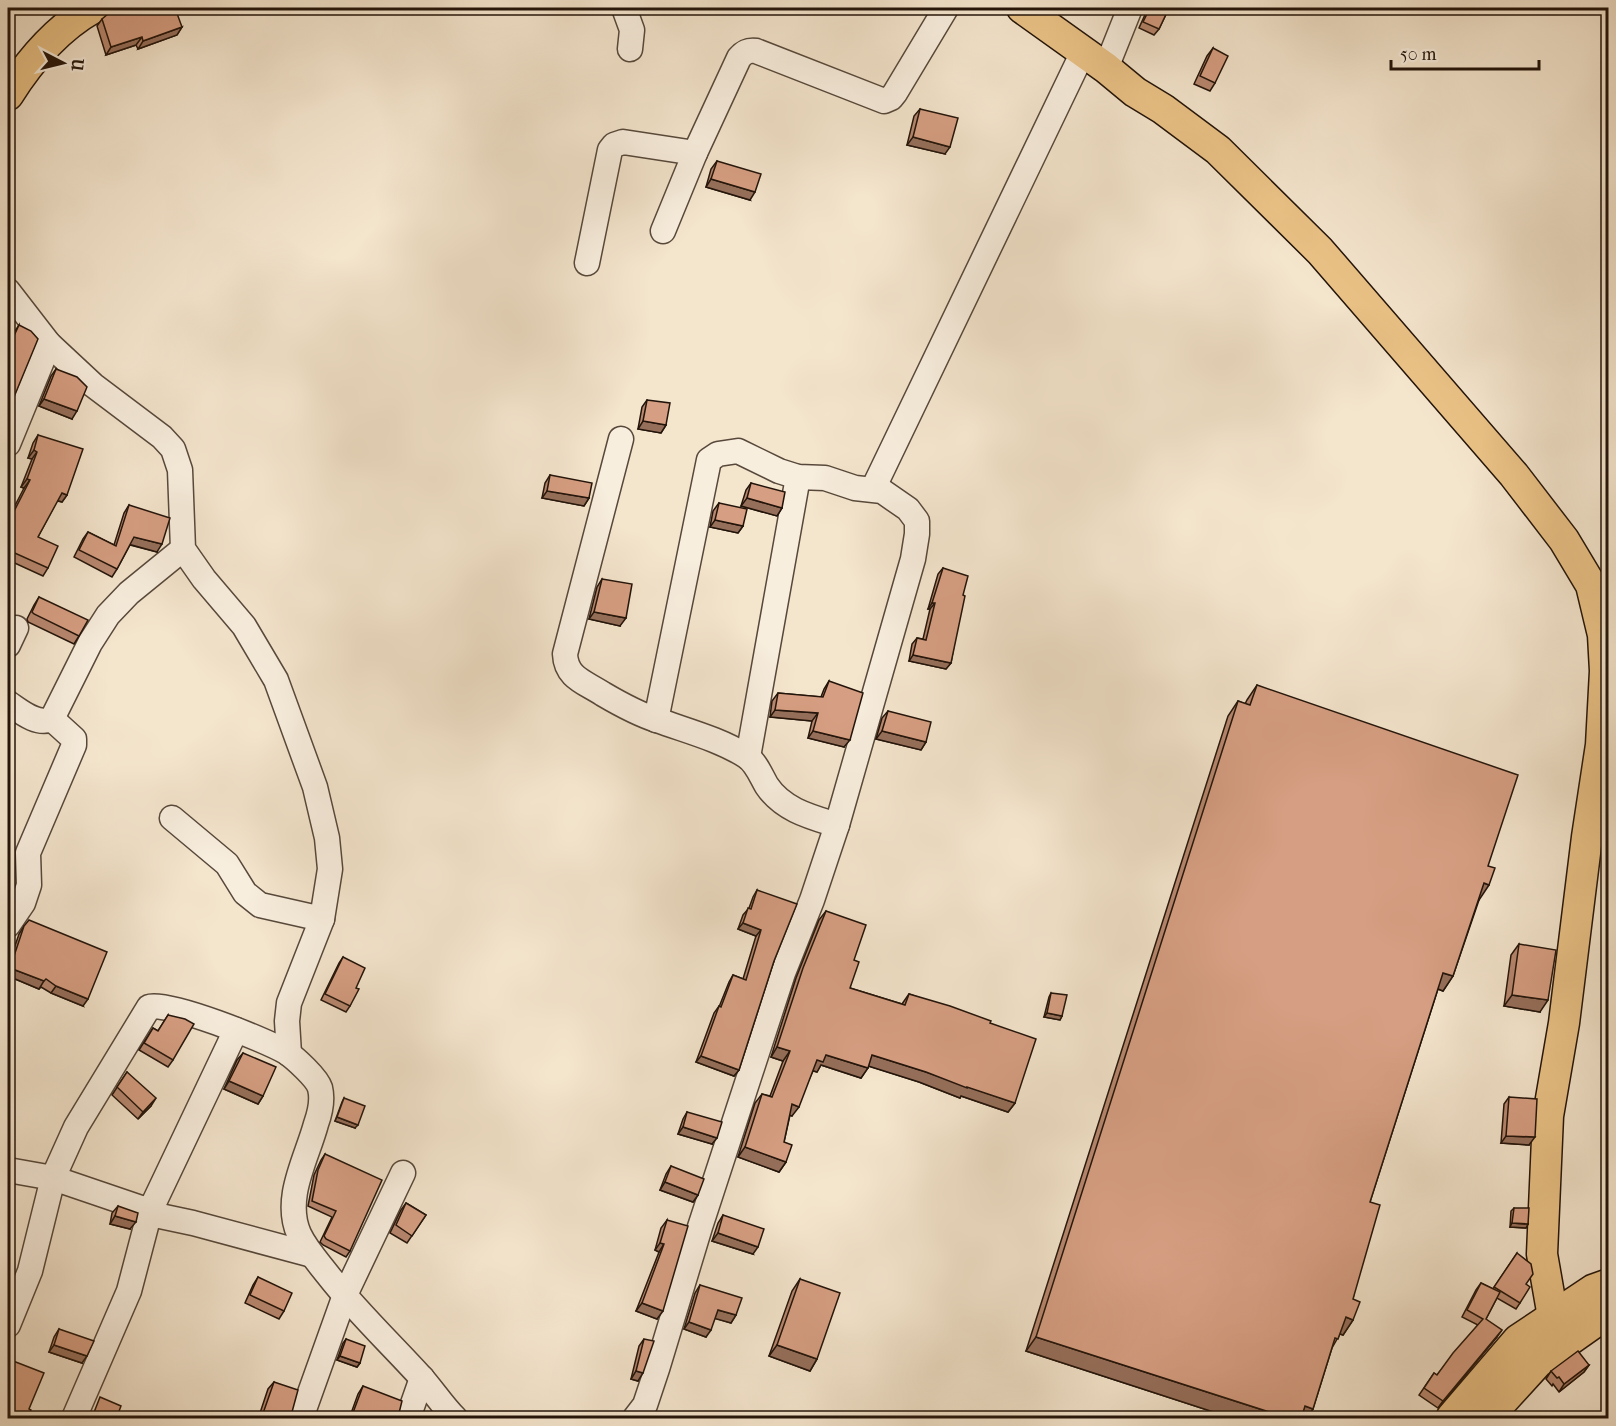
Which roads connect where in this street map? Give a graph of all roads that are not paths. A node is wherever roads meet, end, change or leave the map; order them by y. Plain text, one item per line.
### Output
1 (93, 8) edge
2 (624, 8) edge
3 (946, 8) edge
4 (1022, 8) edge
5 (1130, 8) edge
6 (630, 49) dead end
7 (1095, 60) junction
8 (8, 95) edge
9 (695, 153) junction
10 (663, 231) dead end
11 (587, 264) dead end
12 (8, 291) edge
13 (50, 344) junction
14 (621, 440) dead end
15 (8, 444) edge
16 (798, 477) junction
17 (873, 489) junction
18 (183, 549) junction
19 (8, 703) edge
20 (52, 719) junction
21 (656, 720) junction
22 (748, 757) junction
23 (172, 818) dead end
24 (837, 825) junction
25 (322, 919) junction
26 (8, 925) edge
27 (236, 1030) junction
28 (289, 1054) junction
29 (8, 1170) edge
30 (403, 1173) dead end
31 (53, 1178) junction
32 (150, 1211) junction
33 (312, 1255) junction
34 (345, 1295) junction
35 (1604, 1300) edge
36 (1553, 1317) junction
37 (8, 1325) edge
38 (422, 1378) junction
39 (74, 1419) edge
40 (301, 1419) edge
41 (408, 1419) edge
42 (454, 1419) edge
43 (635, 1419) edge
44 (1453, 1419) edge
45 (1485, 1419) edge

1 - 8 main road
2 - 6 street
3 - 9 street
4 - 7 main road
5 - 7 street
7 - 17 street
7 - 36 main road
9 - 10 street
9 - 11 street
12 - 13 street
13 - 15 street
13 - 18 street
14 - 21 street
16 - 17 street
16 - 21 street
16 - 22 street
17 - 24 street
18 - 20 street
18 - 25 street
19 - 20 street
20 - 26 street
21 - 22 street
22 - 24 street
23 - 25 street
24 - 43 street
25 - 28 street
27 - 28 street
27 - 31 street
27 - 32 street
28 - 33 street
29 - 31 street
30 - 34 street
31 - 32 street
31 - 37 street
32 - 33 street
32 - 39 street
33 - 34 street
34 - 38 street
34 - 40 street
35 - 36 highway
35 - 45 highway
36 - 44 highway
38 - 41 street
38 - 42 street

